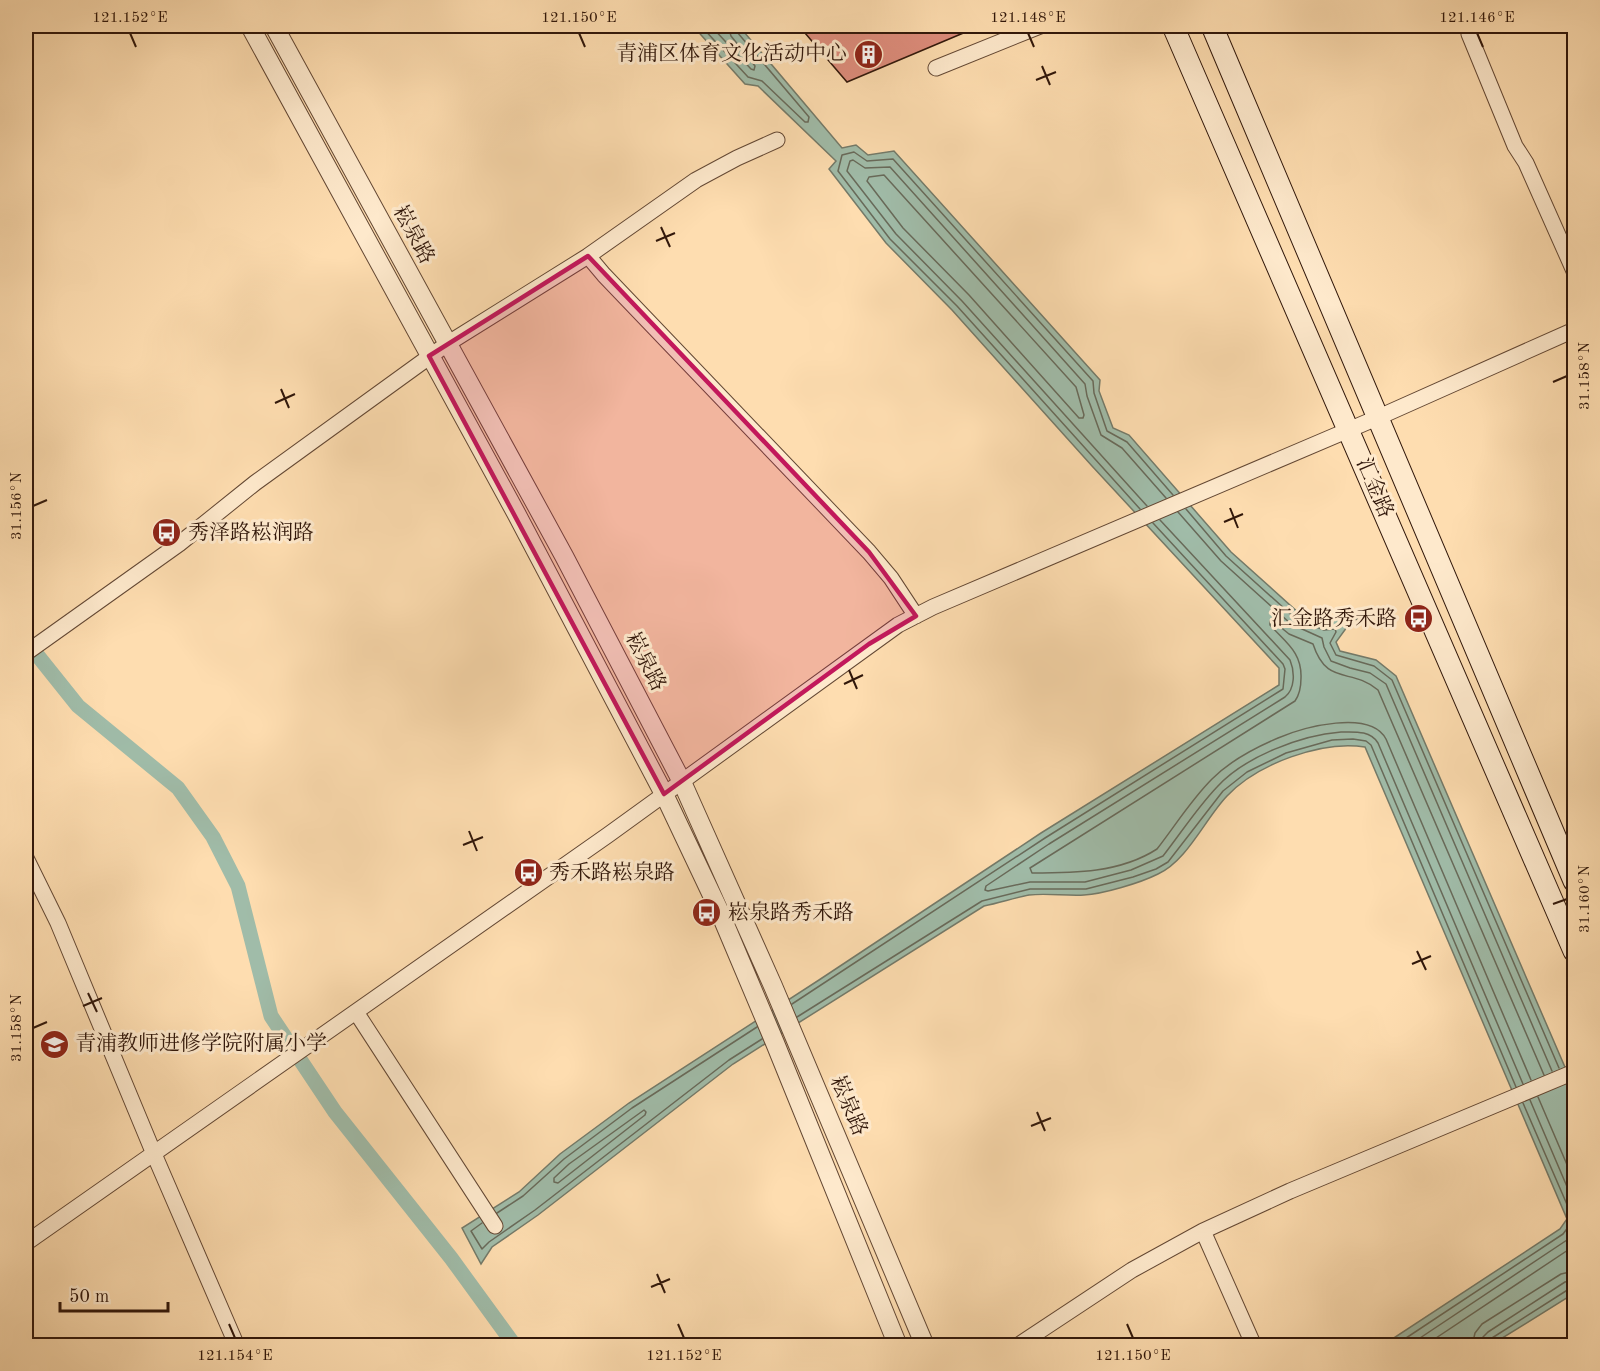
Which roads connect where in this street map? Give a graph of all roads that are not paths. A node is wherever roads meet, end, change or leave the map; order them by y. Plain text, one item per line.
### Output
1 (250, 26) edge
2 (274, 26) edge
3 (1040, 26) edge
4 (1173, 26) edge
5 (1212, 26) edge
6 (1469, 34) dead end
7 (936, 68) dead end
8 (777, 140) dead end
9 (588, 256) junction
10 (1575, 271) edge
11 (1575, 330) edge
12 (447, 344) junction
13 (429, 356) junction
14 (1379, 417) junction
15 (1349, 429) junction
16 (916, 616) junction
17 (26, 653) edge
18 (682, 782) junction
19 (664, 794) junction
20 (26, 858) edge
21 (1575, 881) edge
22 (1575, 951) edge
23 (356, 1012) junction
24 (1572, 1073) edge
25 (154, 1154) junction
26 (495, 1226) dead end
27 (1203, 1231) junction
28 (26, 1243) edge
29 (237, 1346) edge
30 (898, 1346) edge
31 (925, 1346) edge
32 (1017, 1346) edge
33 (1254, 1346) edge

1 - 13 street, 崧泉路
2 - 12 street, 崧泉路
3 - 7 street
4 - 15 main road, 汇金路
5 - 14 main road, 汇金路
6 - 10 street
8 - 9 street
9 - 12 street
9 - 16 street
11 - 14 street
12 - 13 street
12 - 18 street, 崧泉路
13 - 17 street
13 - 19 street, 崧泉路
14 - 15 street
14 - 21 main road, 汇金路
15 - 16 street
15 - 22 main road, 汇金路
16 - 18 street
18 - 19 street
18 - 31 street, 崧泉路
19 - 23 street
19 - 30 street, 崧泉路
20 - 25 street
23 - 25 street
23 - 26 street
24 - 27 street
25 - 28 street
25 - 29 street
27 - 32 street
27 - 33 street

